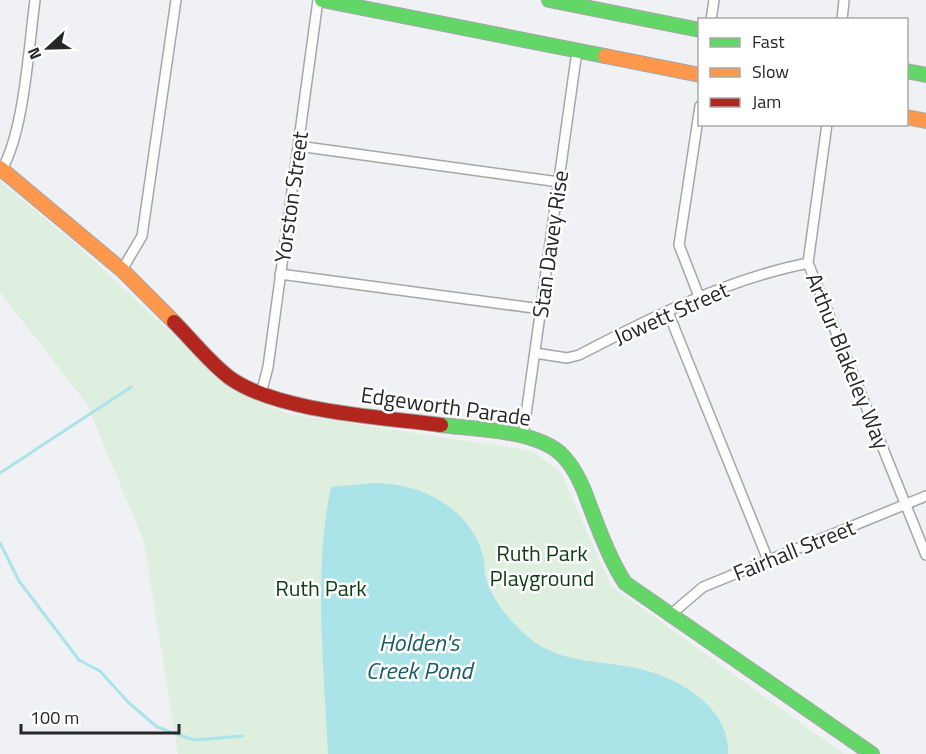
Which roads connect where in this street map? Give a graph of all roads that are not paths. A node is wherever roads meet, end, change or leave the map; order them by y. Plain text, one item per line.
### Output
1 (35, 0) edge
2 (176, 0) edge
3 (320, 0) edge
4 (549, 0) edge
5 (714, 0) edge
6 (844, 0) edge
7 (584, 3) edge
8 (711, 18) edge
9 (842, 18) edge
10 (698, 30) edge
11 (577, 51) junction
12 (908, 71) edge
13 (698, 75) edge
14 (926, 75) edge
15 (698, 113) edge
16 (908, 117) edge
17 (926, 121) edge
18 (827, 126) edge
19 (298, 146) junction
20 (1, 168) edge
21 (559, 182) junction
22 (808, 263) junction
23 (122, 270) junction
24 (280, 274) junction
25 (700, 299) junction
26 (541, 309) junction
27 (668, 312) junction
28 (535, 353) junction
29 (261, 394) junction
30 (523, 436) junction
31 (926, 496) edge
32 (906, 504) junction
33 (926, 555) edge
34 (768, 560) junction
35 (669, 616) junction
36 (872, 754) edge

1 - 20 street
2 - 23 street
3 - 11 street
3 - 19 street, Yorston Street
4 - 7 street
5 - 8 street
6 - 9 street
7 - 10 street
11 - 13 street
11 - 21 street, Stan Davey Rise
12 - 14 street
15 - 25 street
16 - 17 street
18 - 22 street, Arthur Blakeley Way
19 - 21 street
19 - 24 street, Yorston Street
20 - 23 street, Edgeworth Parade
21 - 26 street, Stan Davey Rise
22 - 25 street, Jowett Street
22 - 32 street, Arthur Blakeley Way
23 - 29 street, Edgeworth Parade
24 - 26 street
24 - 29 street, Yorston Street
25 - 27 street, Jowett Street
26 - 28 street, Stan Davey Rise
27 - 28 street, Jowett Street
27 - 34 street
28 - 30 street, Stan Davey Rise
29 - 30 street, Edgeworth Parade
30 - 35 street, Edgeworth Parade
31 - 32 street, Fairhall Street
32 - 33 street, Arthur Blakeley Way
32 - 34 street, Fairhall Street
34 - 35 street, Fairhall Street
35 - 36 street, Edgeworth Parade

